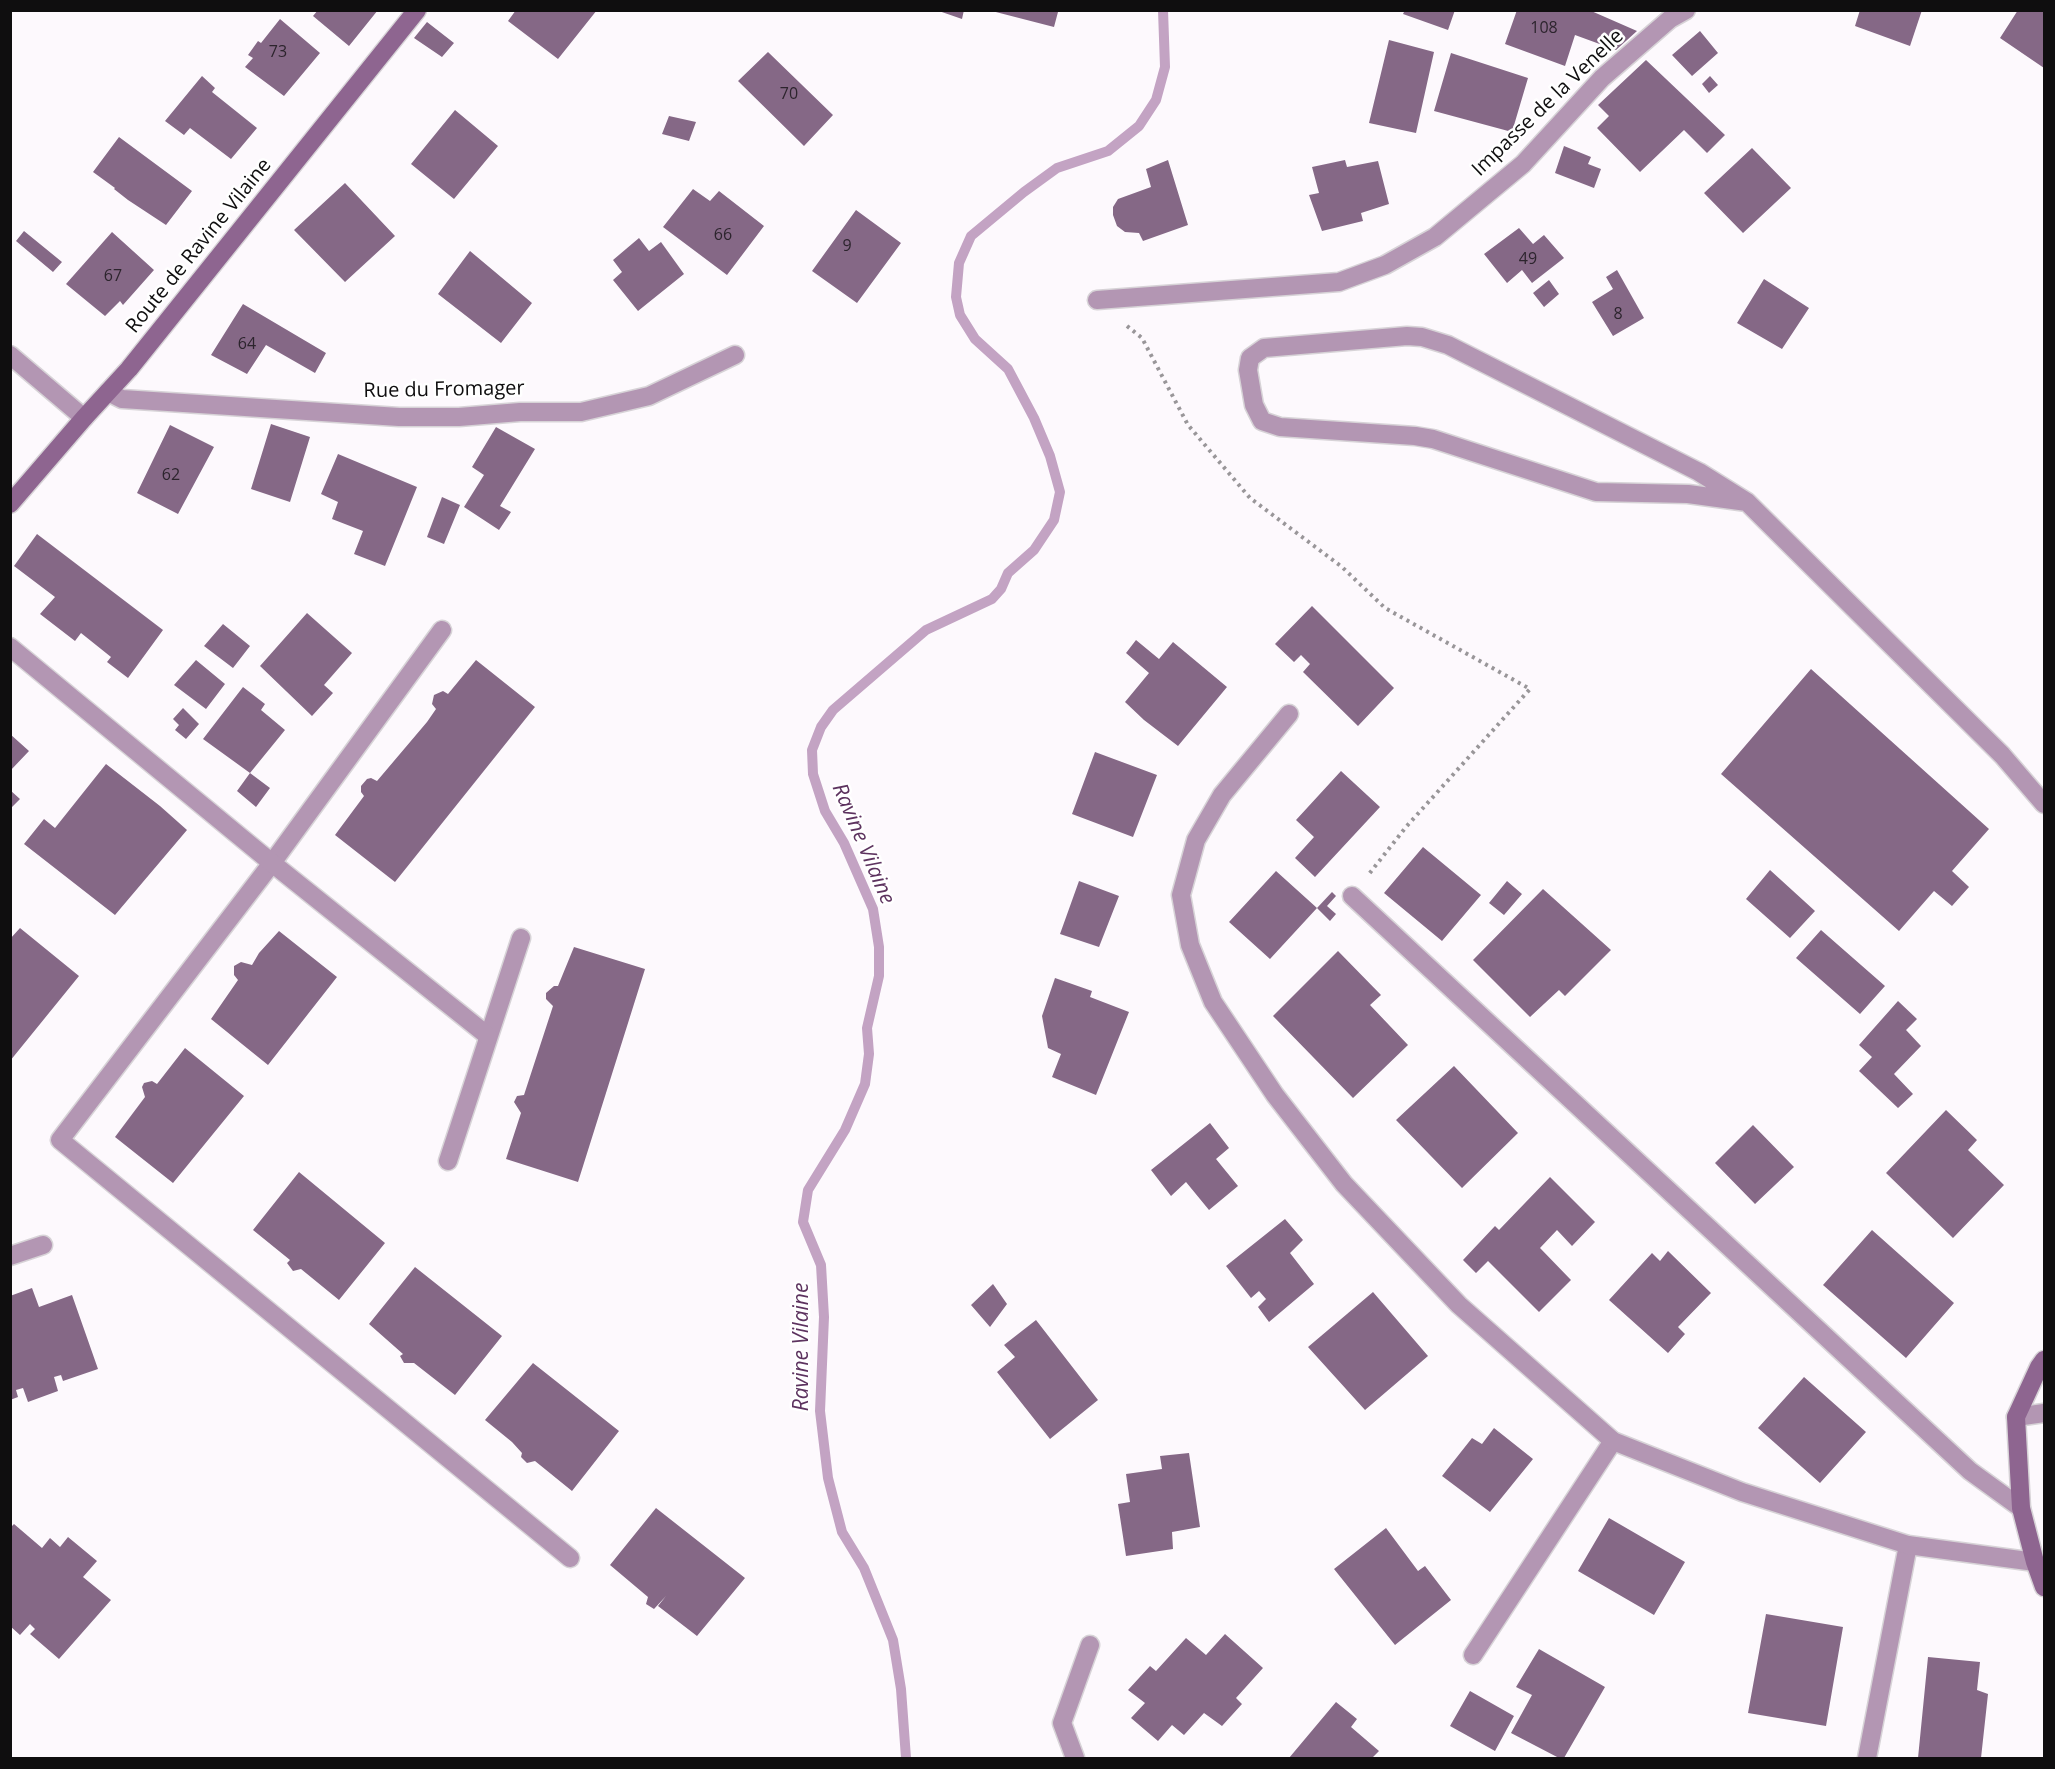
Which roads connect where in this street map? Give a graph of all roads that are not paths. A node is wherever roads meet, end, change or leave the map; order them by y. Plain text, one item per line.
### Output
1 (417, 10) edge
2 (1686, 10) edge
3 (1097, 300) road end
4 (10, 355) edge
5 (735, 355) dead end
6 (108, 392) junction
7 (84, 418) junction
8 (1747, 502) junction
9 (10, 504) edge
10 (442, 630) dead end
11 (10, 647) edge
12 (1289, 714) dead end
13 (2044, 804) edge
14 (272, 863) junction
15 (1352, 896) road end
16 (521, 938) dead end
17 (488, 1036) junction
18 (448, 1161) dead end
19 (43, 1245) dead end
20 (10, 1256) edge
21 (2044, 1360) edge
22 (2044, 1413) edge
23 (2016, 1417) junction
24 (1613, 1441) junction
25 (2021, 1508) junction
26 (1908, 1545) junction
27 (570, 1558) dead end
28 (2035, 1562) junction
29 (2044, 1587) edge
30 (1090, 1645) dead end
31 (1473, 1655) dead end
32 (1075, 1758) edge
33 (1867, 1758) edge

1 - 6 main road, Route de Ravine Vilaine
2 - 3 street, Impasse de la Venelle
4 - 7 street
5 - 6 street, Rue du Fromager
6 - 7 main road, Route de Ravine Vilaine
7 - 9 main road, Route de Ravine Vilaine
8 - 8 street
8 - 13 street
10 - 14 street
11 - 14 street
12 - 24 street
14 - 17 street
14 - 27 street
15 - 25 street
16 - 17 street
17 - 18 street
19 - 20 street
21 - 23 main road
22 - 23 street
23 - 25 main road
24 - 26 street
24 - 31 street
25 - 28 main road
26 - 28 street
26 - 33 street
28 - 29 main road
30 - 32 street

